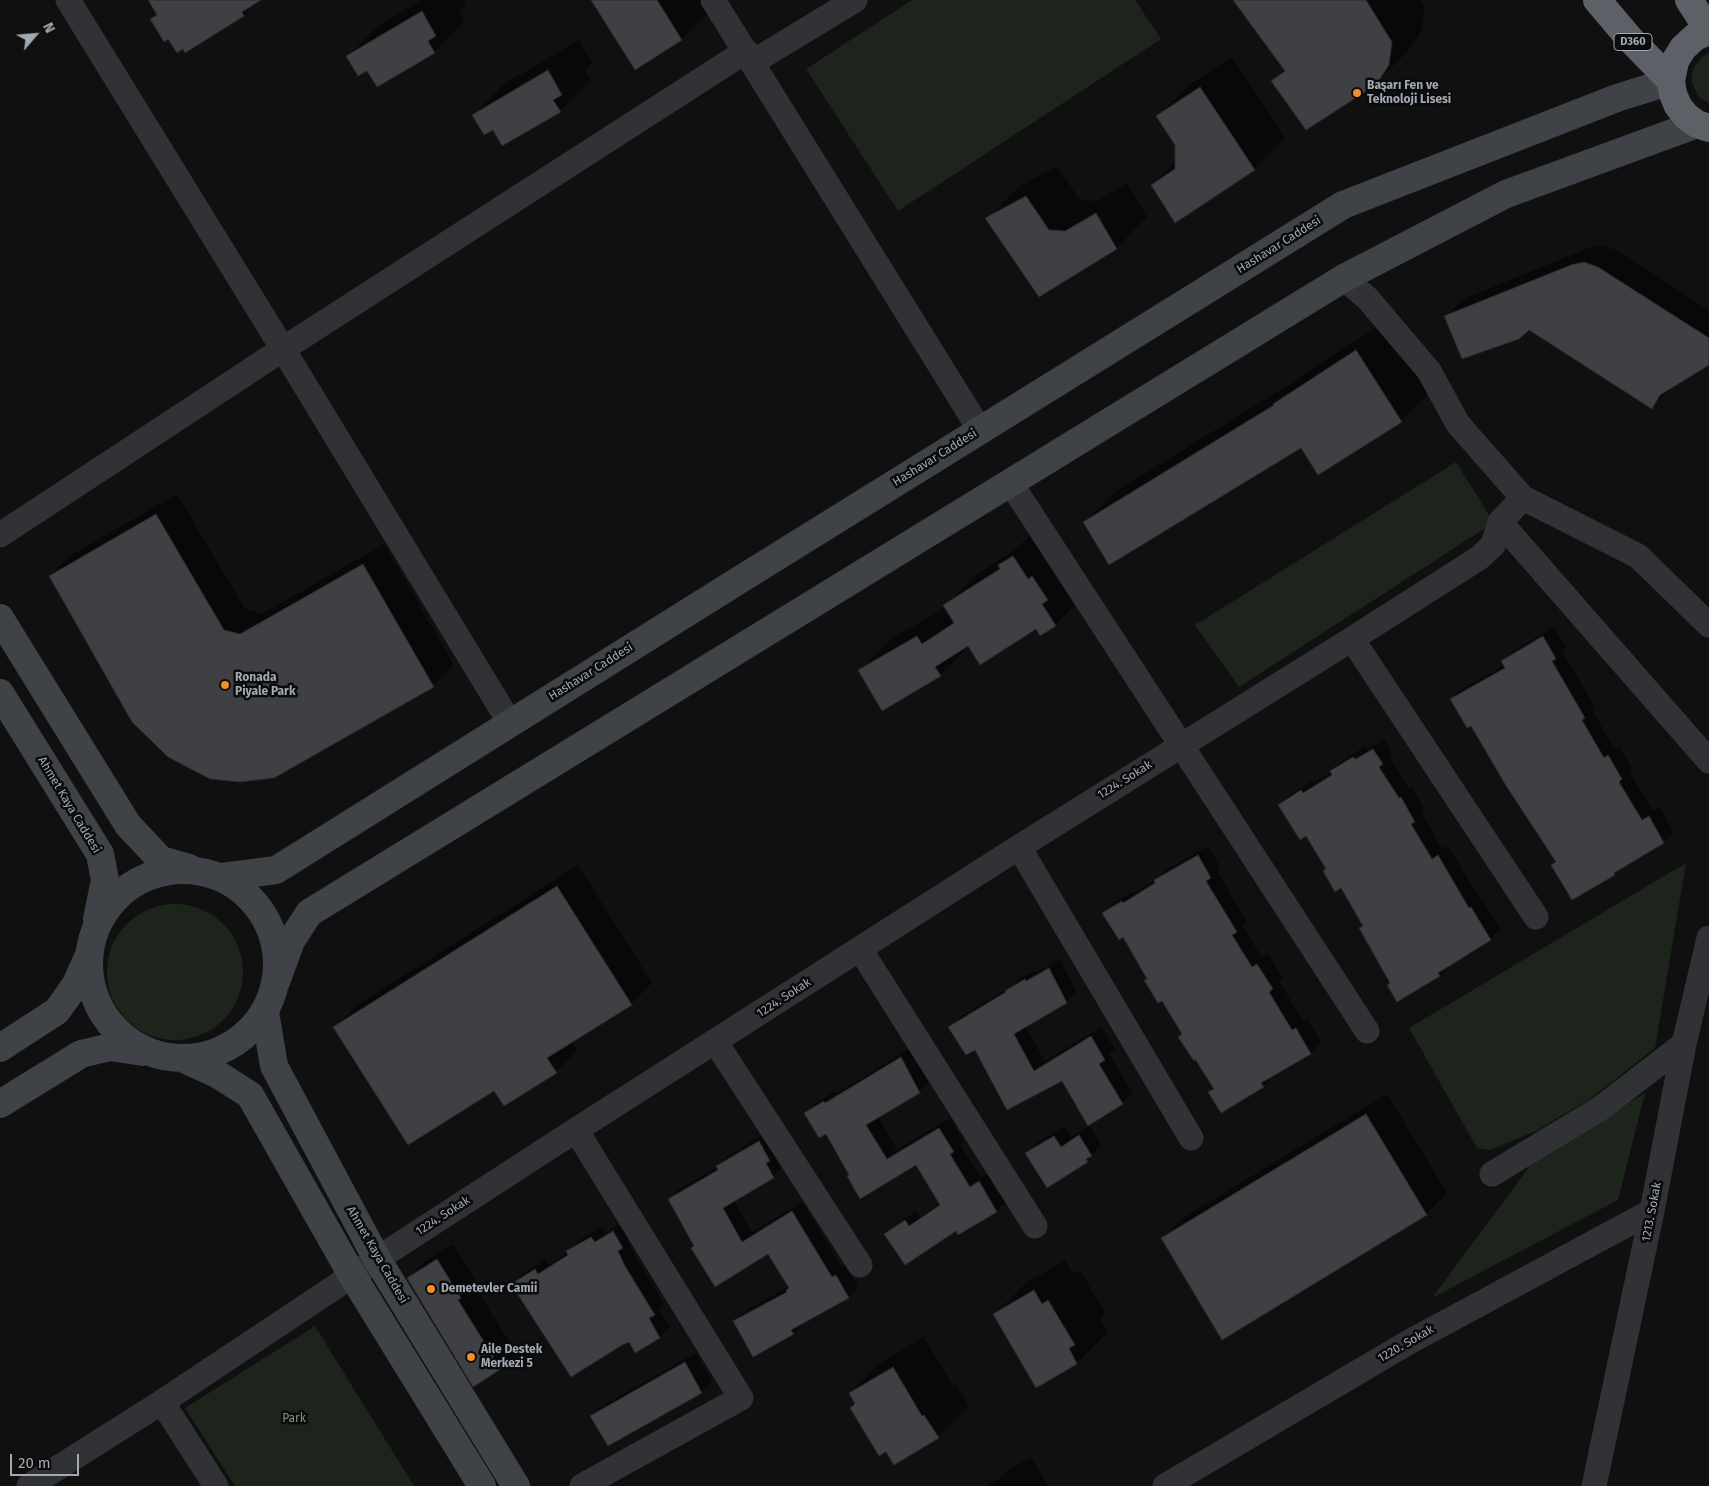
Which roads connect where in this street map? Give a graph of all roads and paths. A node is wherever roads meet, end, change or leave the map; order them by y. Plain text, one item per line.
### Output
1 (68, 0) edge
2 (713, 0) edge
3 (855, 0) edge
4 (1597, 0) edge
5 (1688, 0) edge
6 (1709, 31) edge
7 (749, 57) junction
8 (1671, 81) junction
9 (1704, 128) edge
10 (1344, 278) junction
11 (283, 349) junction
12 (980, 430) junction
13 (1010, 482) junction
14 (1523, 498) junction
15 (1500, 522) junction
16 (0, 535) edge
17 (0, 618) edge
18 (1709, 625) edge
19 (1352, 640) junction
20 (0, 693) edge
21 (510, 723) junction
22 (1180, 746) junction
23 (1709, 761) edge
24 (1019, 847) junction
25 (193, 869) junction
26 (222, 877) junction
27 (1536, 917) dead end
28 (96, 927) junction
29 (1709, 938) edge
30 (860, 949) junction
31 (88, 957) junction
32 (276, 982) junction
33 (265, 1012) junction
34 (1367, 1031) dead end
35 (715, 1041) junction
36 (1684, 1044) junction
37 (0, 1048) edge
38 (152, 1053) junction
39 (184, 1059) junction
40 (0, 1104) edge
41 (576, 1130) junction
42 (1191, 1138) dead end
43 (1492, 1174) dead end
44 (1652, 1211) junction
45 (1035, 1226) dead end
46 (377, 1259) junction
47 (860, 1264) dead end
48 (352, 1275) junction
49 (162, 1402) junction
50 (29, 1486) edge
51 (216, 1486) edge
52 (482, 1486) edge
53 (516, 1486) edge
54 (582, 1486) edge
55 (1165, 1486) edge
56 (1594, 1486) edge

1 - 11 street
2 - 7 street
3 - 7 street
4 - 8 highway, D360
5 - 6 highway
6 - 8 highway
7 - 11 street
7 - 12 street
8 - 9 highway
8 - 12 main road, Hashavar Caddesi
9 - 10 main road
10 - 13 main road
10 - 14 street
11 - 16 street
11 - 21 street
12 - 21 main road, Hashavar Caddesi
13 - 22 street
13 - 32 main road
14 - 15 street, 1224. Sokak
14 - 18 street
15 - 19 street, 1224. Sokak
15 - 23 street
17 - 25 main road
19 - 22 street, 1224. Sokak
19 - 27 street
20 - 28 main road, Ahmet Kaya Caddesi
21 - 26 main road, Hashavar Caddesi
22 - 24 street, 1224. Sokak
22 - 34 street
24 - 30 street, 1224. Sokak
24 - 42 street
25 - 26 main road
25 - 28 main road
26 - 32 main road
28 - 31 main road
29 - 36 street, 1213. Sokak
30 - 35 street, 1224. Sokak
30 - 45 street
31 - 37 main road
31 - 38 main road
32 - 33 main road
33 - 39 main road
33 - 46 main road, Ahmet Kaya Caddesi
35 - 41 street, 1224. Sokak
35 - 47 street
36 - 43 street
36 - 44 street, 1213. Sokak
38 - 39 main road
38 - 40 main road
39 - 48 main road
41 - 46 street, 1224. Sokak
41 - 54 street
44 - 55 street, 1220. Sokak
44 - 56 street, 1213. Sokak
46 - 48 street, 1224. Sokak
46 - 53 main road, Ahmet Kaya Caddesi
48 - 49 street, 1224. Sokak
48 - 52 main road
49 - 50 street, 1224. Sokak
49 - 51 street

